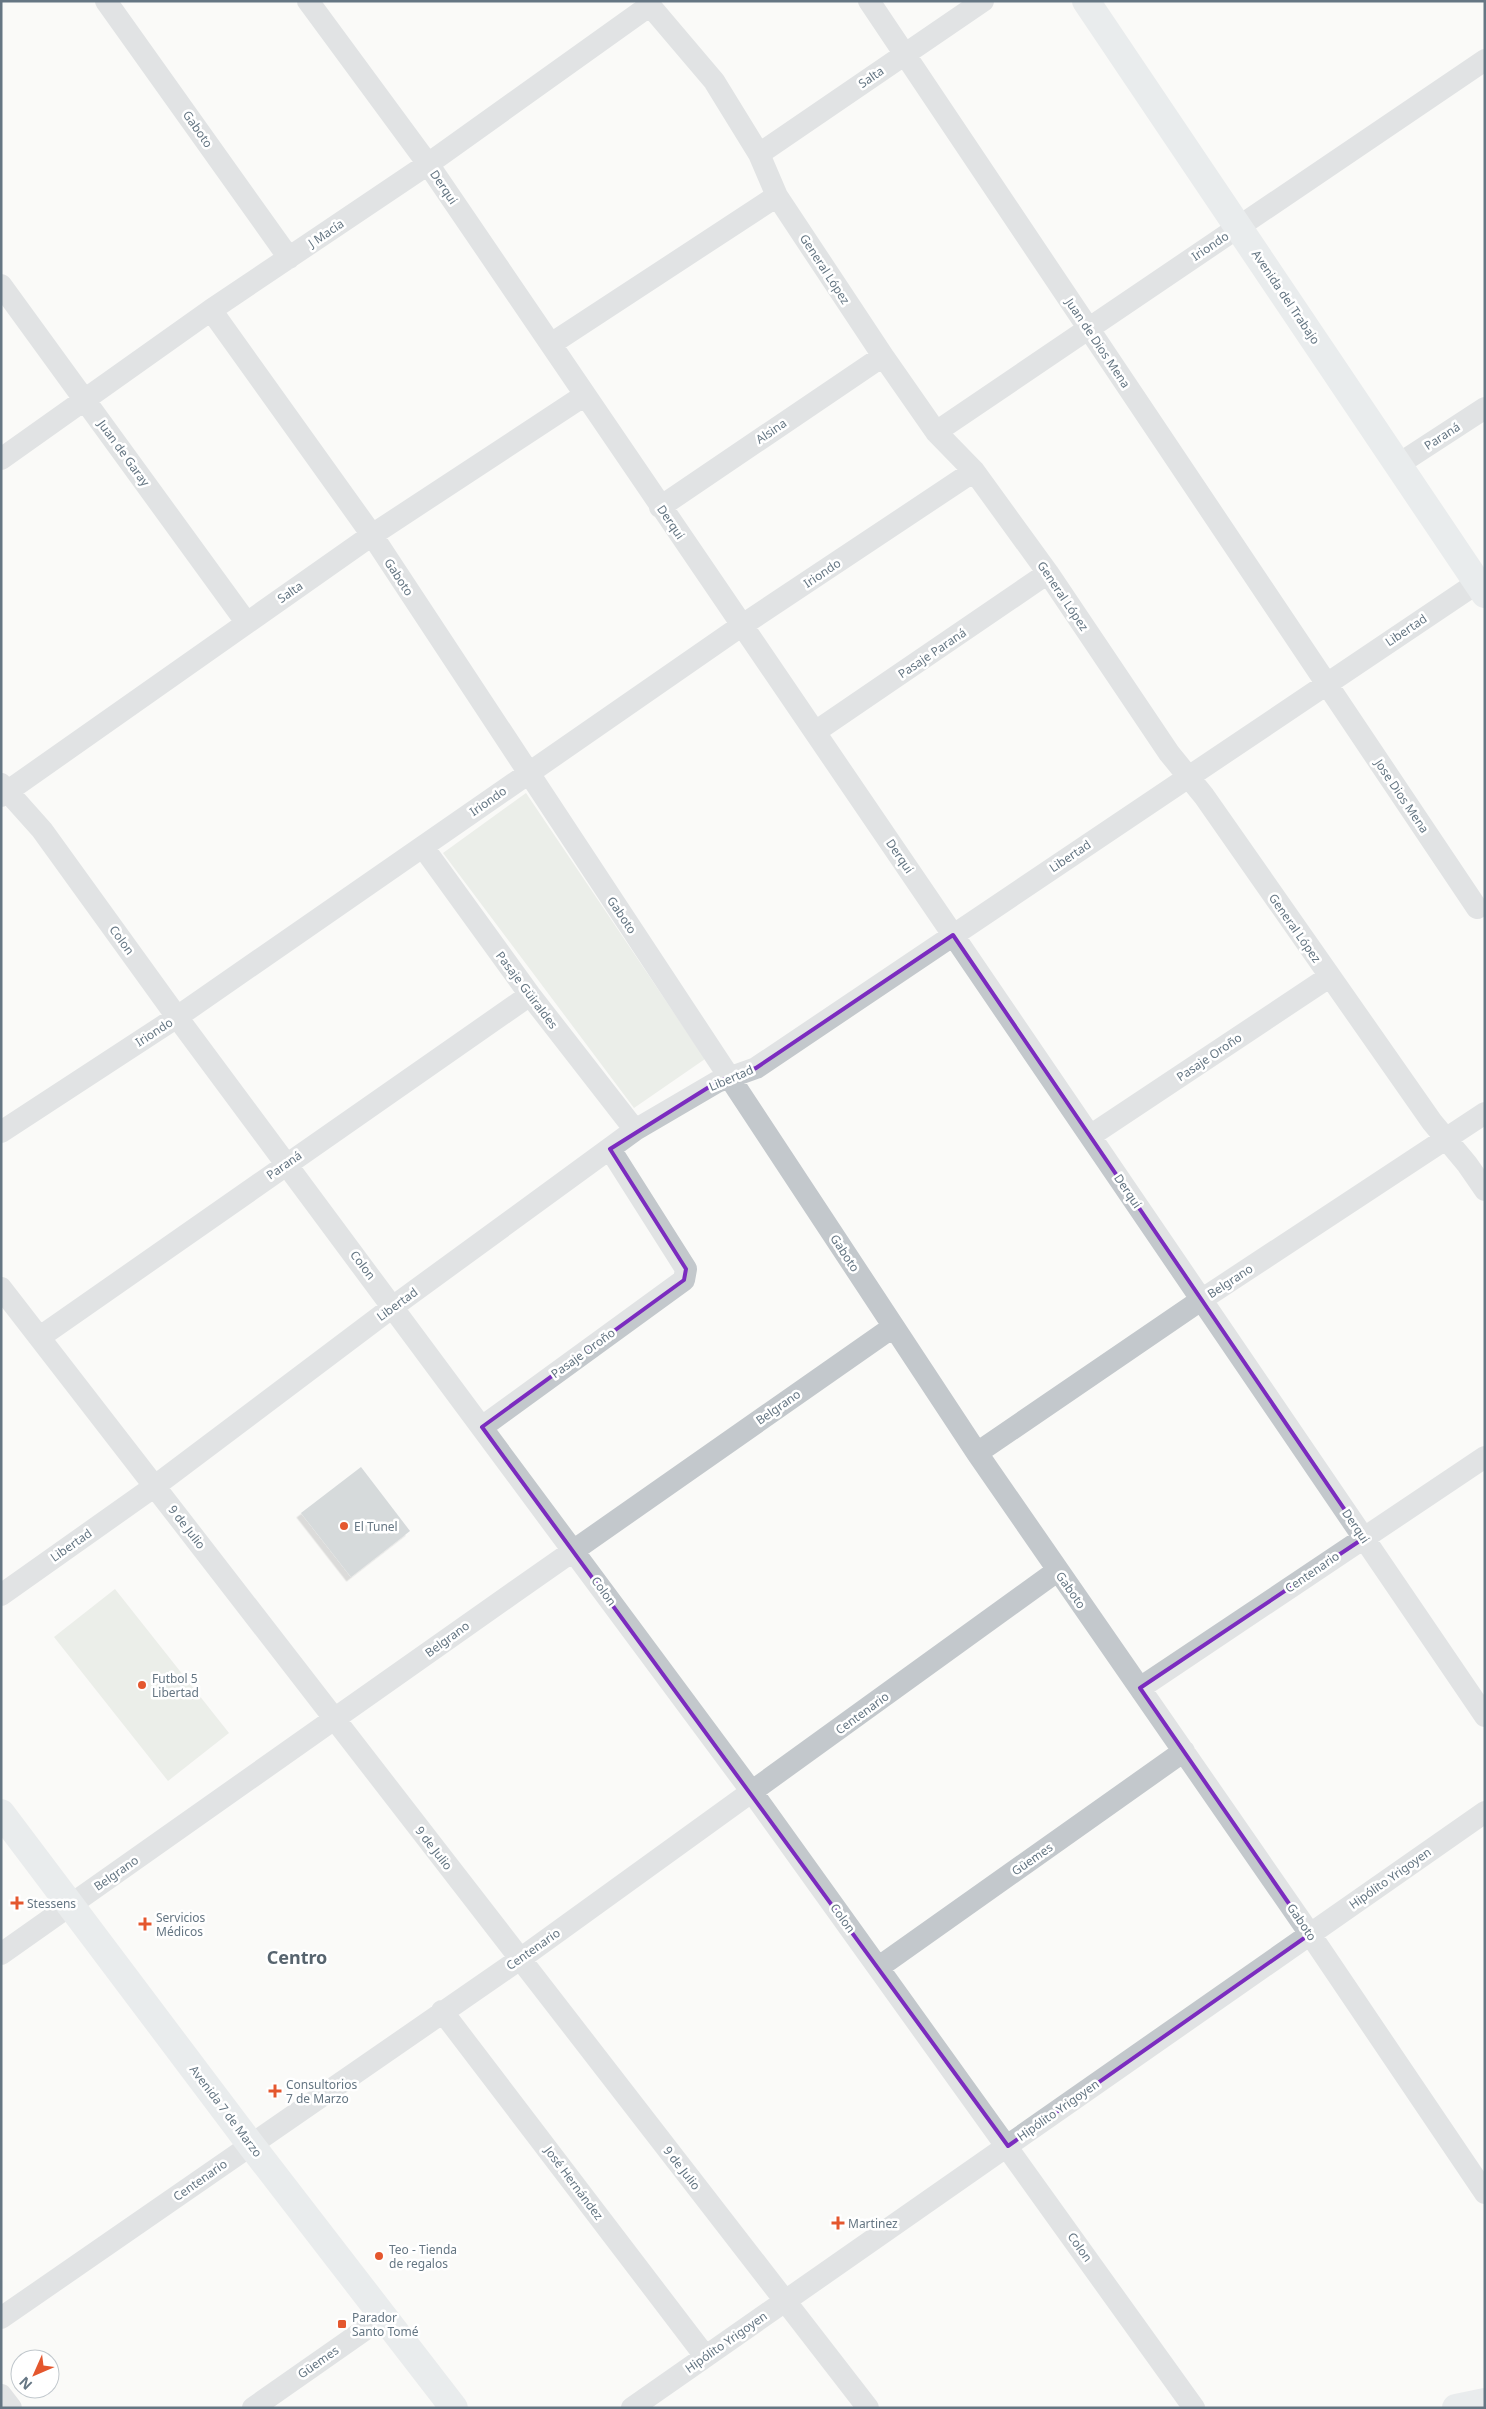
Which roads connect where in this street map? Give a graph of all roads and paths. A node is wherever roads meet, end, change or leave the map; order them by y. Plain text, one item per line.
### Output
1 (106, 1) edge
2 (308, 1) edge
3 (869, 1) edge
4 (984, 1) edge
5 (1086, 1) edge
6 (648, 4) edge
7 (905, 54) junction
8 (1485, 60) edge
9 (759, 154) junction
10 (428, 164) junction
11 (777, 196) junction
12 (1238, 227) junction
13 (289, 258) junction
14 (1, 285) edge
15 (211, 310) junction
16 (1087, 328) junction
17 (551, 344) junction
18 (882, 356) junction
19 (585, 395) junction
20 (85, 399) junction
21 (1485, 408) edge
22 (936, 432) junction
23 (1, 459) edge
24 (1399, 464) junction
25 (974, 471) junction
26 (660, 507) junction
27 (372, 535) junction
28 (1048, 572) junction
29 (1481, 588) edge
30 (246, 622) junction
31 (741, 626) junction
32 (1327, 683) junction
33 (815, 732) junction
34 (528, 773) junction
35 (1188, 777) junction
36 (4, 790) edge
37 (423, 847) junction
38 (1477, 908) dead end
39 (953, 935) junction
40 (1329, 977) junction
41 (530, 995) junction
42 (177, 1017) junction
43 (730, 1077) junction
44 (1485, 1113) edge
45 (636, 1130) junction
46 (1, 1132) edge
47 (1090, 1136) junction
48 (1446, 1140) junction
49 (610, 1149) junction
50 (287, 1163) junction
51 (1485, 1190) edge
52 (1, 1288) edge
53 (1201, 1300) junction
54 (394, 1306) junction
55 (894, 1327) junction
56 (40, 1337) junction
57 (482, 1427) junction
58 (977, 1453) junction
59 (1485, 1457) edge
60 (155, 1486) junction
61 (1364, 1538) junction
62 (572, 1549) junction
63 (1057, 1571) junction
64 (1, 1595) edge
65 (1140, 1688) junction
66 (1485, 1716) edge
67 (335, 1720) junction
68 (1184, 1751) junction
69 (752, 1792) junction
70 (1485, 1812) edge
71 (1, 1813) edge
72 (71, 1904) junction
73 (1310, 1934) junction
74 (1, 1954) edge
75 (520, 1959) junction
76 (880, 1967) junction
77 (442, 2011) junction
78 (251, 2145) junction
79 (1008, 2146) junction
80 (1485, 2193) edge
81 (785, 2301) junction
82 (383, 2317) junction
83 (1, 2318) edge
84 (705, 2356) junction
85 (1, 2395) edge
86 (1485, 2402) edge
87 (11, 2408) edge
88 (253, 2408) edge
89 (454, 2408) edge
90 (632, 2408) edge
91 (868, 2408) edge
92 (1194, 2408) edge
93 (1456, 2408) edge

1 - 13 street, Gaboto
2 - 10 street, Derqui
3 - 7 street, Juan de Dios Mena
4 - 7 street, Salta
5 - 12 main road, Avenida del Trabajo
6 - 9 street, General López
6 - 10 street, J Macía
7 - 9 street, Salta
7 - 16 street, Juan de Dios Mena
8 - 12 street, Iriondo
9 - 11 street, General López
10 - 13 street, J Macía
10 - 17 street, Derqui
11 - 17 street
11 - 18 street, General López
12 - 16 street, Iriondo
12 - 24 main road, Avenida del Trabajo
13 - 15 street, J Macía
14 - 20 street, Juan de Garay
15 - 20 street, J Macía
15 - 27 street, Gaboto
16 - 22 street, Iriondo
16 - 32 street, Juan de Dios Mena
17 - 19 street, Derqui
18 - 22 street, General López
18 - 26 street, Alsina
19 - 26 street, Derqui
19 - 27 street, Salta
20 - 23 street, J Macía
20 - 30 street, Juan de Garay
21 - 24 street, Paraná
22 - 25 street, General López
24 - 29 main road, Avenida del Trabajo
25 - 28 street, General López
25 - 31 street, Iriondo
26 - 31 street, Derqui
27 - 30 street, Salta
27 - 34 street, Gaboto
28 - 33 street, Pasaje Paraná
28 - 35 street, General López
29 - 32 street, Libertad
30 - 36 street, Salta
31 - 33 street, Derqui
31 - 34 street, Iriondo
32 - 35 street, Libertad
32 - 38 street, Jose Dios Mena
33 - 39 street, Derqui
34 - 37 street, Iriondo
34 - 43 street, Gaboto
35 - 39 street, Libertad
35 - 40 street, General López
36 - 42 street, Colon
37 - 41 street, Pasaje Güiraldes
37 - 42 street, Iriondo
39 - 43 street, Libertad
39 - 47 street, Derqui
40 - 47 street, Pasaje Oroño
40 - 48 street, General López
41 - 45 street, Pasaje Güiraldes
41 - 50 street, Paraná
42 - 46 street, Iriondo
42 - 50 street, Colon
43 - 45 street, Libertad
43 - 55 street, Gaboto
44 - 48 street, Belgrano
45 - 49 street, Libertad
47 - 53 street, Derqui
48 - 51 street, General López
48 - 53 street, Belgrano
49 - 54 street, Libertad
49 - 57 street, Pasaje Oroño
50 - 54 street, Colon
50 - 56 street, Paraná
52 - 56 street, 9 de Julio
53 - 58 street, Belgrano
53 - 61 street, Derqui
54 - 57 street, Colon
54 - 60 street, Libertad
55 - 58 street, Gaboto
55 - 62 street, Belgrano
56 - 60 street, 9 de Julio
57 - 62 street, Colon
58 - 63 street, Gaboto
59 - 61 street, Centenario
60 - 64 street, Libertad
60 - 67 street, 9 de Julio
61 - 65 street, Centenario
61 - 66 street, Derqui
62 - 67 street, Belgrano
62 - 69 street, Colon
63 - 65 street, Gaboto
63 - 69 street, Centenario
65 - 68 street, Gaboto
67 - 72 street, Belgrano
67 - 75 street, 9 de Julio
68 - 73 street, Gaboto
68 - 76 street, Güemes
69 - 75 street, Centenario
69 - 76 street, Colon
70 - 73 street, Hipólito Yrigoyen
71 - 72 main road, Avenida 7 de Marzo
72 - 74 street, Belgrano
72 - 78 main road, Avenida 7 de Marzo
73 - 79 street, Hipólito Yrigoyen
73 - 80 street, Gaboto
75 - 77 street, Centenario
75 - 81 street, 9 de Julio
76 - 79 street, Colon
77 - 78 street, Centenario
77 - 84 street, José Hernández
78 - 82 main road, Avenida 7 de Marzo
78 - 83 street, Centenario
79 - 81 street, Hipólito Yrigoyen
79 - 92 street, Colon
81 - 84 street, Hipólito Yrigoyen
81 - 91 street, 9 de Julio
82 - 88 street, Güemes
82 - 89 main road, Avenida 7 de Marzo
84 - 90 street, Hipólito Yrigoyen
85 - 87 street
86 - 93 main road

